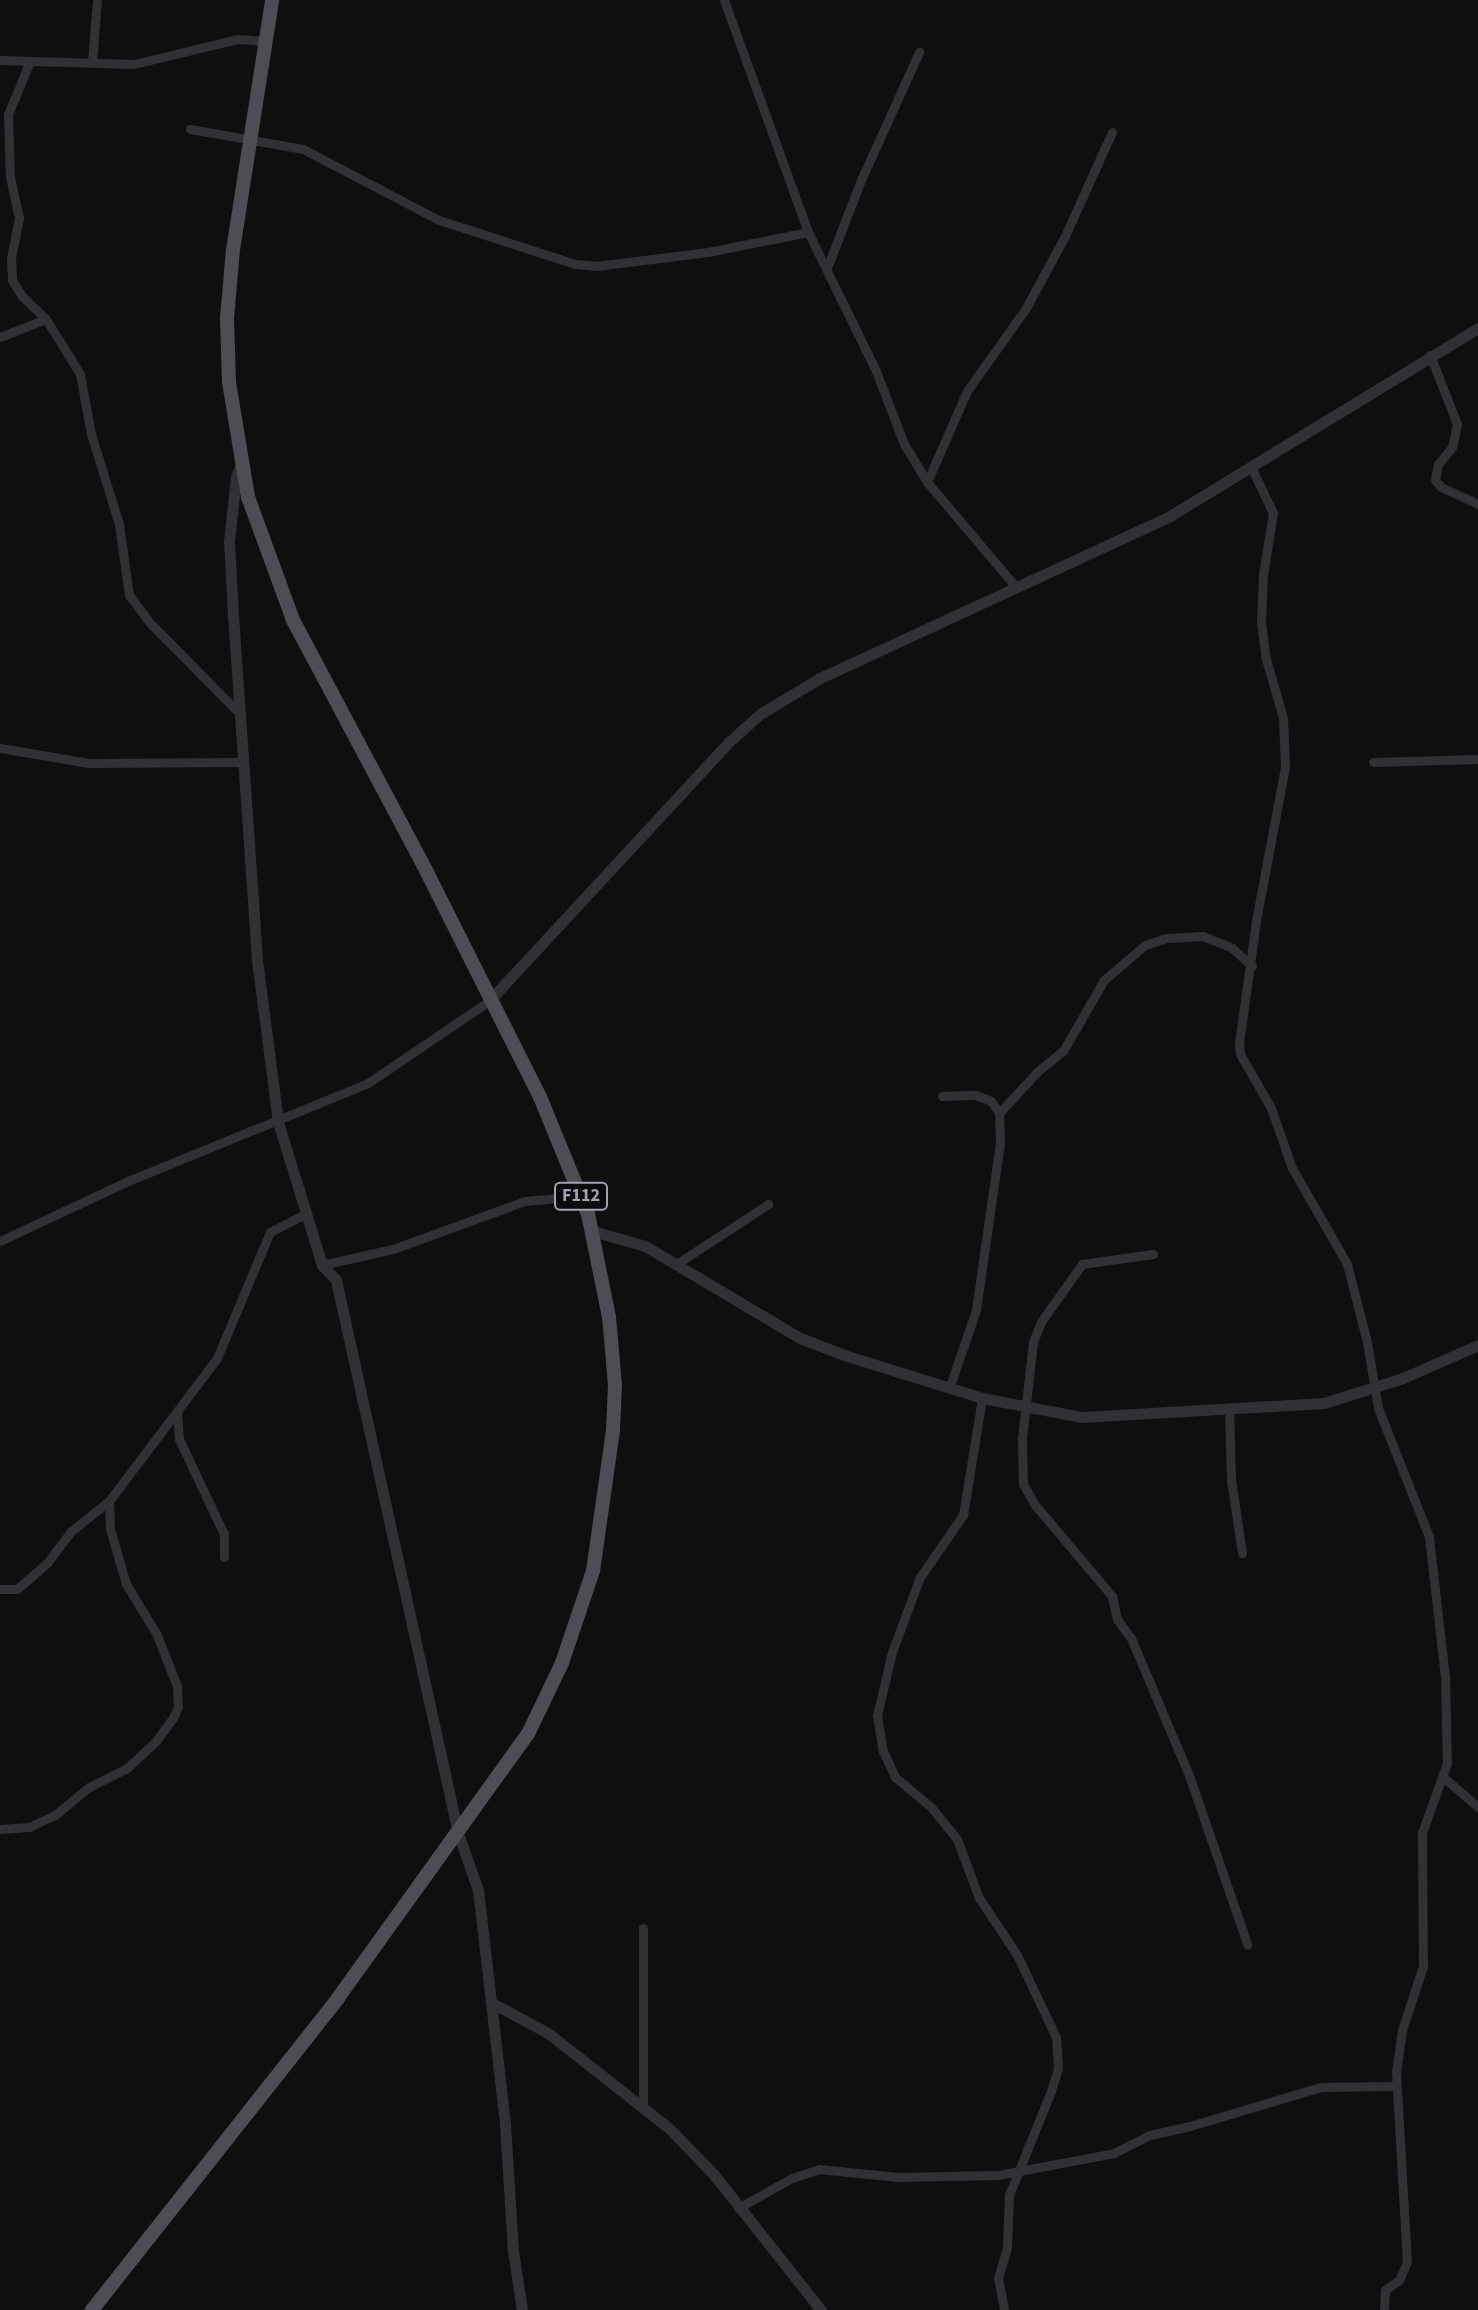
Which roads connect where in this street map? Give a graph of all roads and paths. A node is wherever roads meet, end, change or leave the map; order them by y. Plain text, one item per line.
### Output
1 (97, 0) edge
2 (272, 0) edge
3 (724, 0) edge
4 (266, 41) junction
5 (919, 52) dead end
6 (0, 60) edge
7 (30, 61) junction
8 (92, 62) junction
9 (190, 129) dead end
10 (1112, 132) dead end
11 (250, 139) junction
12 (808, 232) junction
13 (827, 268) junction
14 (46, 319) junction
15 (1478, 328) edge
16 (0, 337) edge
17 (1430, 355) junction
18 (241, 464) junction
19 (1251, 467) junction
20 (927, 482) junction
21 (1478, 504) edge
22 (1016, 587) junction
23 (239, 713) junction
24 (0, 748) edge
25 (1478, 759) edge
26 (243, 762) junction
27 (1373, 762) dead end
28 (1252, 966) junction
29 (489, 1001) junction
30 (942, 1096) dead end
31 (999, 1113) junction
32 (278, 1122) junction
33 (581, 1196) junction
34 (768, 1204) dead end
35 (304, 1215) junction
36 (593, 1231) junction
37 (0, 1241) edge
38 (1153, 1254) dead end
39 (678, 1263) junction
40 (322, 1265) junction
41 (1478, 1345) edge
42 (1375, 1387) junction
43 (949, 1389) junction
44 (982, 1398) junction
45 (1028, 1406) junction
46 (1229, 1408) junction
47 (177, 1411) junction
48 (109, 1501) junction
49 (1242, 1553) dead end
50 (224, 1557) dead end
51 (0, 1589) edge
52 (1443, 1777) junction
53 (1478, 1807) edge
54 (0, 1829) edge
55 (458, 1833) junction
56 (643, 1928) dead end
57 (1247, 1944) dead end
58 (492, 2003) junction
59 (1395, 2086) junction
60 (643, 2105) junction
61 (1016, 2172) junction
62 (738, 2208) junction
63 (92, 2310) edge
64 (522, 2310) edge
65 (821, 2310) edge
66 (1004, 2310) edge
67 (1384, 2310) edge

1 - 8 street
2 - 4 main road, F112
3 - 12 street
4 - 8 street
4 - 11 main road, F112
5 - 13 street
6 - 7 street
7 - 8 street
7 - 14 street
9 - 11 street
10 - 20 street
11 - 12 street
11 - 18 main road, F112
12 - 13 street
13 - 20 street
14 - 16 street
14 - 23 street
15 - 17 street
17 - 19 street
17 - 21 street
18 - 23 street
18 - 29 main road, F112
19 - 22 street
19 - 28 street
20 - 22 street
22 - 29 street
23 - 26 street
24 - 26 street
25 - 27 street
26 - 32 street
28 - 31 street
28 - 42 street
29 - 32 street
29 - 33 main road, F112
30 - 31 street
31 - 43 street
32 - 35 street
32 - 37 street
33 - 36 main road, F112
33 - 40 street
34 - 39 street
35 - 40 street
35 - 47 street
36 - 39 street
36 - 55 main road, F112
38 - 45 street
39 - 43 street
40 - 55 street
41 - 42 street
42 - 46 street
42 - 52 street
43 - 44 street
44 - 45 street
44 - 61 street
45 - 46 street
45 - 57 street
46 - 49 street
47 - 48 street
47 - 50 street
48 - 51 street
48 - 54 street
52 - 53 street
52 - 59 street
55 - 58 street
55 - 63 main road, F112
56 - 60 street
58 - 60 street
58 - 64 street
59 - 61 street
59 - 67 street
60 - 62 street
61 - 62 street
61 - 66 street
62 - 65 street

